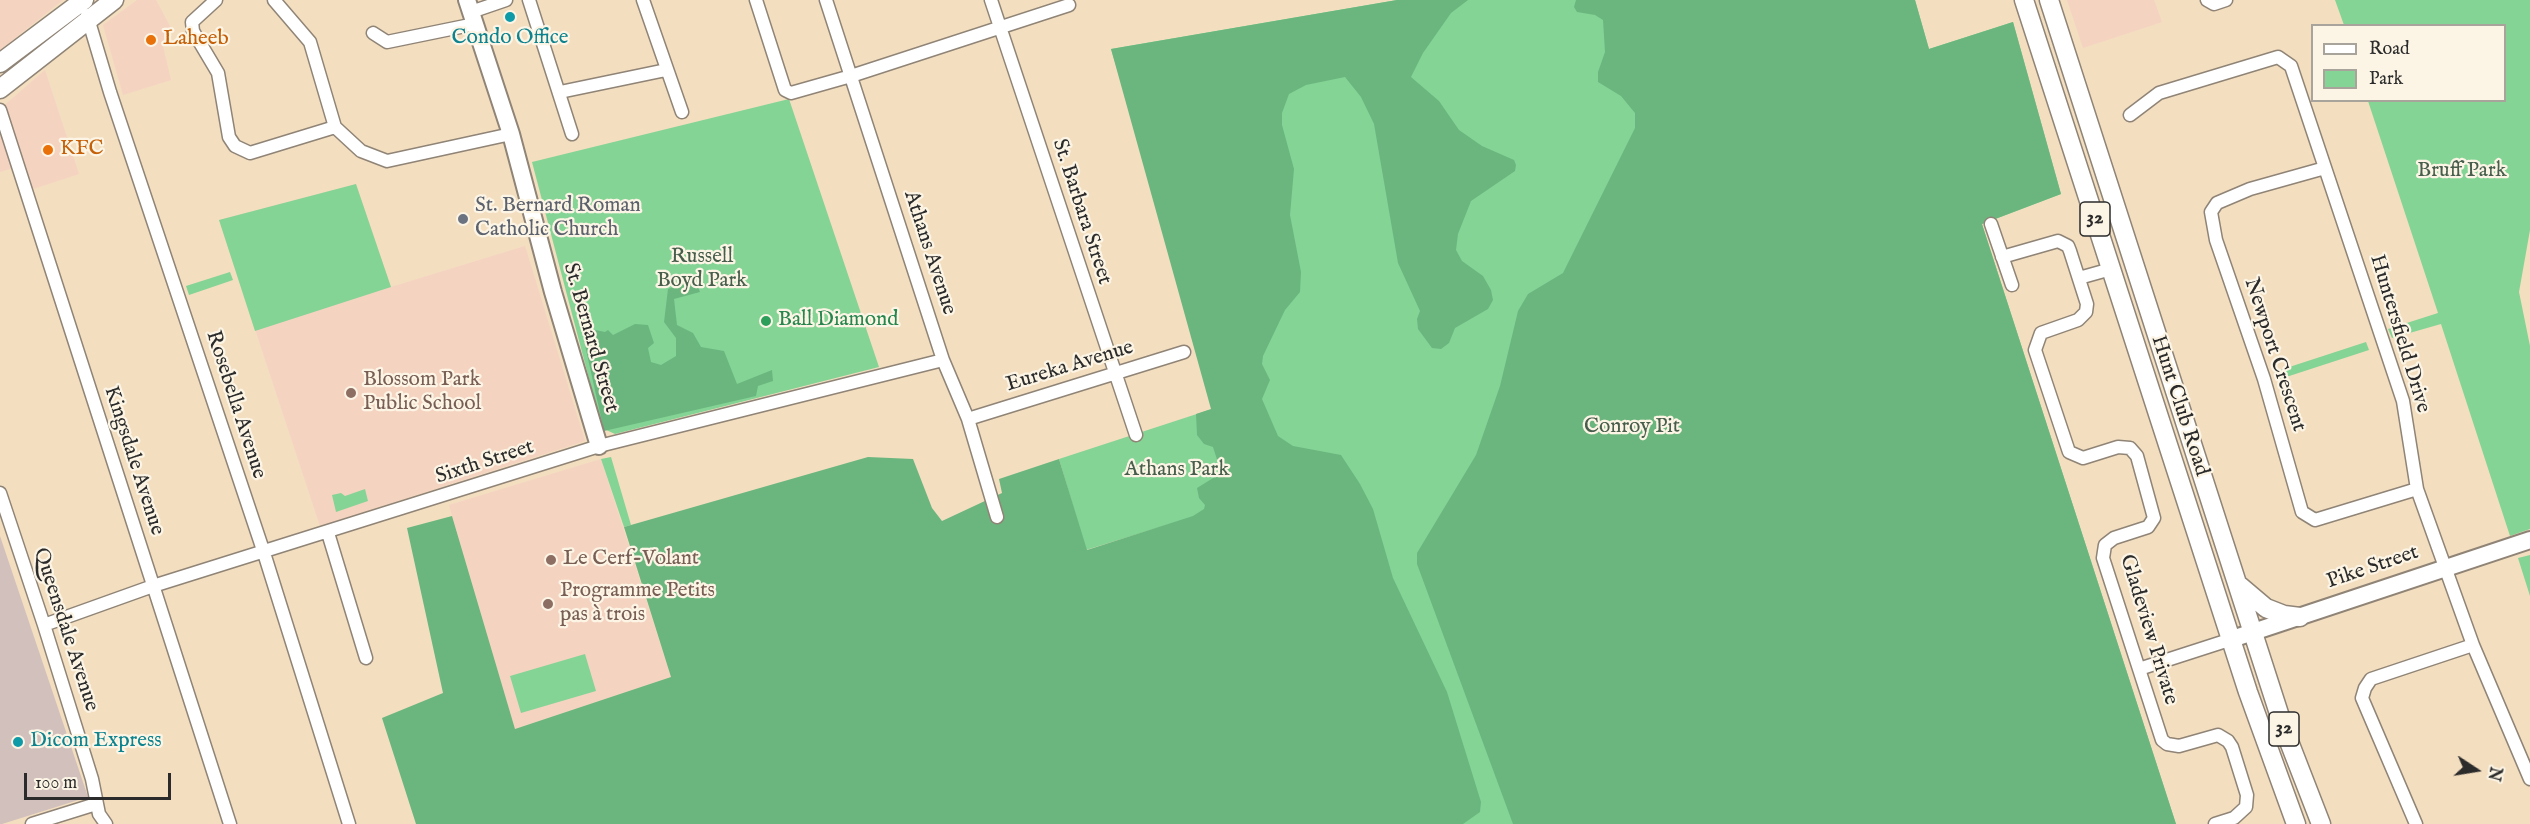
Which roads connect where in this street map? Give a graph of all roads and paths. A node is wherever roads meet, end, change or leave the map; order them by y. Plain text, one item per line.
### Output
1 (82, 0) edge
2 (114, 0) edge
3 (216, 0) edge
4 (274, 0) edge
5 (506, 0) edge
6 (529, 0) edge
7 (643, 0) edge
8 (756, 0) edge
9 (826, 0) edge
10 (991, 0) edge
11 (2024, 0) edge
12 (2049, 0) edge
13 (2207, 0) edge
14 (2226, 0) edge
15 (1069, 5) dead end
16 (471, 8) edge
17 (90, 21) junction
18 (1000, 27) junction
19 (372, 33) dead end
20 (0, 63) edge
21 (666, 70) junction
22 (851, 76) junction
23 (0, 89) edge
24 (560, 92) junction
25 (0, 110) edge
26 (682, 112) dead end
27 (2130, 115) dead end
28 (335, 128) junction
29 (511, 134) junction
30 (572, 134) dead end
31 (2325, 168) junction
32 (1991, 224) dead end
33 (2002, 257) junction
34 (2111, 269) junction
35 (2079, 278) junction
36 (2012, 285) dead end
37 (1184, 352) dead end
38 (943, 360) junction
39 (1114, 374) junction
40 (968, 419) junction
41 (1136, 435) dead end
42 (599, 446) junction
43 (2417, 489) junction
44 (0, 493) edge
45 (997, 517) dead end
46 (328, 533) junction
47 (2530, 540) edge
48 (264, 553) junction
49 (2446, 567) junction
50 (153, 586) junction
51 (2240, 586) junction
52 (2300, 617) junction
53 (44, 625) junction
54 (2253, 633) junction
55 (2232, 639) junction
56 (2473, 645) junction
57 (366, 658) dead end
58 (2139, 669) junction
59 (92, 779) junction
60 (2530, 779) edge
61 (96, 804) junction
62 (106, 823) edge
63 (32, 824) edge
64 (230, 824) edge
65 (349, 824) edge
66 (2215, 824) edge
67 (2296, 824) edge
68 (2321, 824) edge
69 (2416, 824) edge

1 - 17 street, Rosebella Avenue
1 - 20 main road
2 - 17 main road
3 - 28 street
4 - 28 street
5 - 16 street
6 - 24 street
7 - 21 street
8 - 22 street
9 - 22 street, Athans Avenue
10 - 18 street, St. Barbara Street
11 - 34 main road, Hunt Club Road / 32
12 - 51 main road, Hunt Club Road / 32
13 - 14 street
15 - 18 street
16 - 19 street
16 - 29 street, St. Bernard Street
17 - 23 main road
17 - 48 street, Rosebella Avenue
18 - 22 street
18 - 39 street, St. Barbara Street
21 - 24 street
21 - 26 street
22 - 38 street, Athans Avenue
24 - 30 street
25 - 50 street, Kingsdale Avenue
27 - 31 street, Huntersfield Drive
28 - 29 street
29 - 42 street, St. Bernard Street
31 - 43 street, Huntersfield Drive
31 - 43 street, Newport Crescent
32 - 33 street
33 - 35 street, Gladeview Private
33 - 36 street
34 - 35 street
34 - 55 main road, Hunt Club Road / 32
35 - 58 street, Gladeview Private
37 - 39 street, Eureka Avenue
38 - 40 street, Athans Avenue
38 - 42 street, Sixth Street
39 - 40 street, Eureka Avenue
39 - 41 street, St. Barbara Street
40 - 45 street, Athans Avenue
42 - 46 street, Sixth Street
43 - 49 street, Huntersfield Drive
44 - 53 street, Queensdale Avenue
46 - 48 street, Sixth Street
46 - 57 street
47 - 49 street, Pike Street
48 - 50 street, Sixth Street
48 - 65 street, Rosebella Avenue
49 - 52 street, Pike Street
49 - 56 street, Huntersfield Drive
50 - 53 street, Sixth Street
50 - 64 street, Kingsdale Avenue
51 - 52 main road
51 - 54 main road, Hunt Club Road / 32
52 - 54 street, Pike Street
53 - 59 street, Queensdale Avenue
54 - 55 street, Pike Street
54 - 68 main road, Hunt Club Road / 32
55 - 58 street
55 - 67 main road, Hunt Club Road / 32
56 - 60 street, Huntersfield Drive
56 - 69 street
58 - 66 street, Gladeview Private
59 - 61 street, Queensdale Avenue
59 - 62 street, Queensdale Avenue
61 - 62 street, Queensdale Avenue
61 - 63 street

